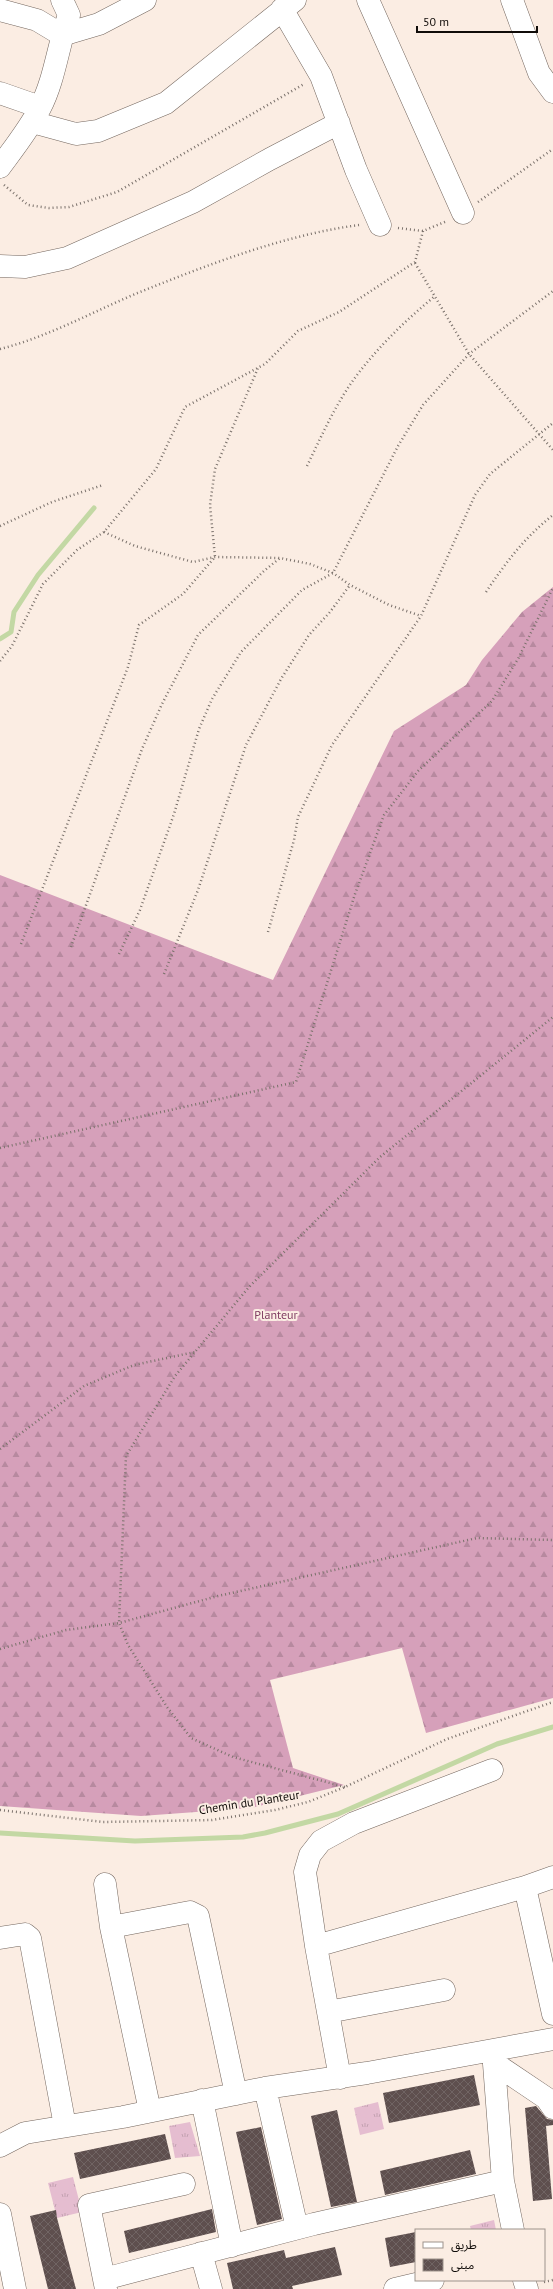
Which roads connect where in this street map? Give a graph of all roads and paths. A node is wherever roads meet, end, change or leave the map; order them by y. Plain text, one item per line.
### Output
1 (145, 0) edge
2 (368, 0) edge
3 (512, 0) edge
4 (288, 5) edge
5 (0, 10) edge
6 (68, 12) edge
7 (320, 76) junction
8 (553, 92) edge
9 (0, 93) edge
10 (36, 115) junction
11 (339, 124) junction
12 (553, 149) edge
13 (0, 167) edge
14 (0, 183) edge
15 (463, 213) junction
16 (380, 225) junction
17 (423, 231) junction
18 (415, 262) junction
19 (0, 266) edge
20 (553, 291) edge
21 (434, 296) junction
22 (0, 350) edge
23 (469, 354) junction
24 (258, 368) junction
25 (553, 423) edge
26 (541, 434) junction
27 (553, 450) edge
28 (307, 466) dead end
29 (103, 485) dead end
30 (553, 515) edge
31 (0, 526) edge
32 (104, 532) junction
33 (215, 557) junction
34 (280, 558) junction
35 (333, 573) junction
36 (350, 585) junction
37 (553, 588) edge
38 (486, 592) dead end
39 (421, 616) junction
40 (0, 661) edge
41 (268, 932) dead end
42 (20, 944) dead end
43 (71, 947) dead end
44 (119, 954) dead end
45 (164, 974) dead end
46 (553, 1017) edge
47 (0, 1148) edge
48 (195, 1352) junction
49 (0, 1449) edge
50 (553, 1540) edge
51 (119, 1623) junction
52 (0, 1649) edge
53 (553, 1702) edge
54 (492, 1770) dead end
55 (345, 1787) junction
56 (0, 1810) edge
57 (553, 1877) edge
58 (105, 1884) dead end
59 (525, 1887) junction
60 (110, 1927) junction
61 (0, 1938) edge
62 (316, 1946) junction
63 (444, 1990) dead end
64 (328, 2012) junction
65 (553, 2014) edge
66 (553, 2039) edge
67 (494, 2057) junction
68 (340, 2078) junction
69 (265, 2088) junction
70 (236, 2094) junction
71 (202, 2100) junction
72 (553, 2108) edge
73 (150, 2111) junction
74 (65, 2126) junction
75 (0, 2146) edge
76 (503, 2181) junction
77 (184, 2184) dead end
78 (0, 2214) edge
79 (297, 2228) junction
80 (513, 2229) edge
81 (232, 2246) junction
82 (201, 2253) junction
83 (429, 2281) edge
84 (105, 2284) edge
85 (15, 2289) edge
86 (211, 2289) edge
87 (395, 2289) edge

1 - 6 street
2 - 15 street
3 - 8 street
4 - 7 street
4 - 10 street
5 - 6 street
6 - 10 street
7 - 11 street
7 - 14 path
9 - 10 street
10 - 13 street
11 - 16 street
11 - 19 street
12 - 15 path
15 - 17 path
16 - 17 path
16 - 22 path
17 - 18 path
18 - 21 path
18 - 24 path
20 - 23 path
21 - 23 path
21 - 28 path
23 - 26 path
23 - 35 path
24 - 32 path
24 - 33 path
25 - 26 path
26 - 27 path
26 - 39 path
29 - 31 path
30 - 38 path
32 - 33 path
32 - 40 path
33 - 34 path
33 - 42 path
34 - 35 path
34 - 43 path
35 - 36 path
35 - 44 path
36 - 39 path
36 - 45 path
37 - 47 path
39 - 41 path
46 - 48 path
48 - 49 path
48 - 51 path
50 - 51 path
51 - 52 path
51 - 55 path
53 - 55 path, Chemin du Planteur
54 - 62 street
55 - 56 path, Chemin du Planteur
57 - 59 street
58 - 60 street
59 - 62 street
59 - 65 street
60 - 70 street
60 - 73 street
61 - 74 street
62 - 64 street
63 - 64 street
64 - 68 street
66 - 67 street
67 - 68 street
67 - 72 street
67 - 76 street
68 - 69 street
69 - 70 street
69 - 79 street
70 - 71 street
71 - 73 street
71 - 81 street
73 - 74 street
74 - 75 street
76 - 79 street
76 - 80 street
77 - 84 street
78 - 85 street
79 - 81 street
81 - 82 street
82 - 84 street
82 - 86 street
83 - 87 street

